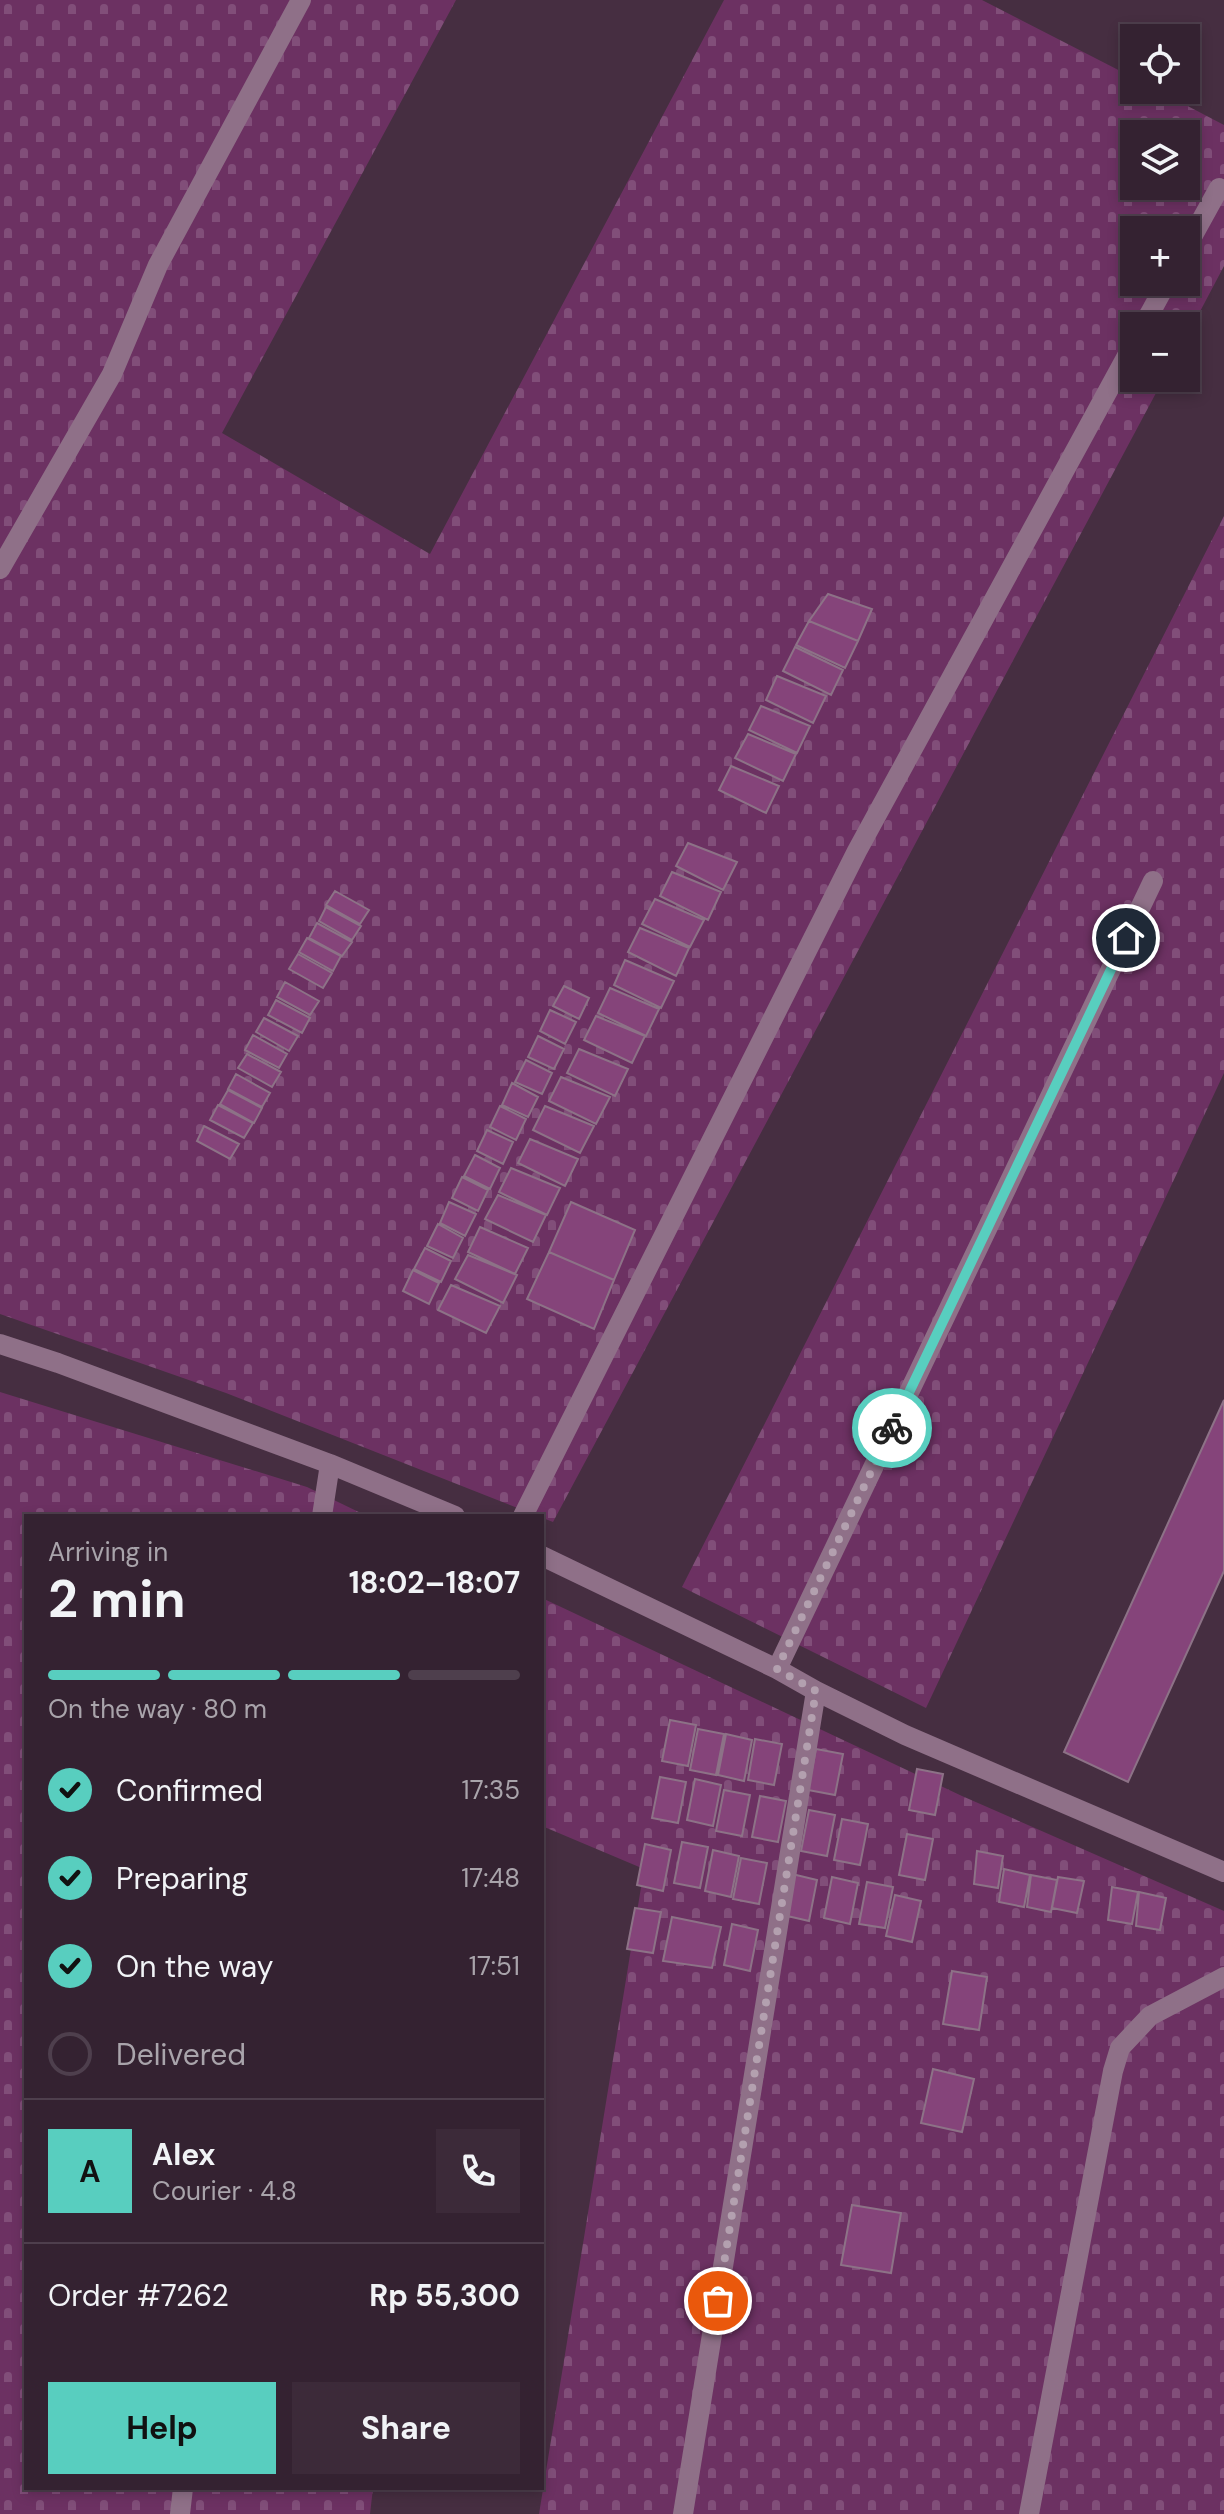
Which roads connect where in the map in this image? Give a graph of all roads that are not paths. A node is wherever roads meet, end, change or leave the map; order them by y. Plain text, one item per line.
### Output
1 (301, 0) edge
2 (1219, 188) dead end
3 (1200, 223) edge
4 (1120, 369) edge
5 (0, 569) edge
6 (1153, 881) dead end
7 (0, 1344) edge
8 (330, 1464) junction
9 (322, 1514) edge
10 (450, 1514) edge
11 (524, 1514) edge
12 (544, 1557) edge
13 (777, 1669) junction
14 (816, 1691) junction
15 (1224, 1872) edge
16 (1224, 1977) edge
17 (183, 2490) edge
18 (180, 2514) edge
19 (683, 2514) edge
20 (1029, 2514) edge

1 - 5 lane
2 - 3 lane
4 - 11 lane
6 - 13 lane
7 - 8 lane
8 - 9 lane
8 - 10 lane
12 - 13 lane
13 - 14 lane
14 - 15 lane
14 - 19 lane
16 - 20 lane
17 - 18 lane

